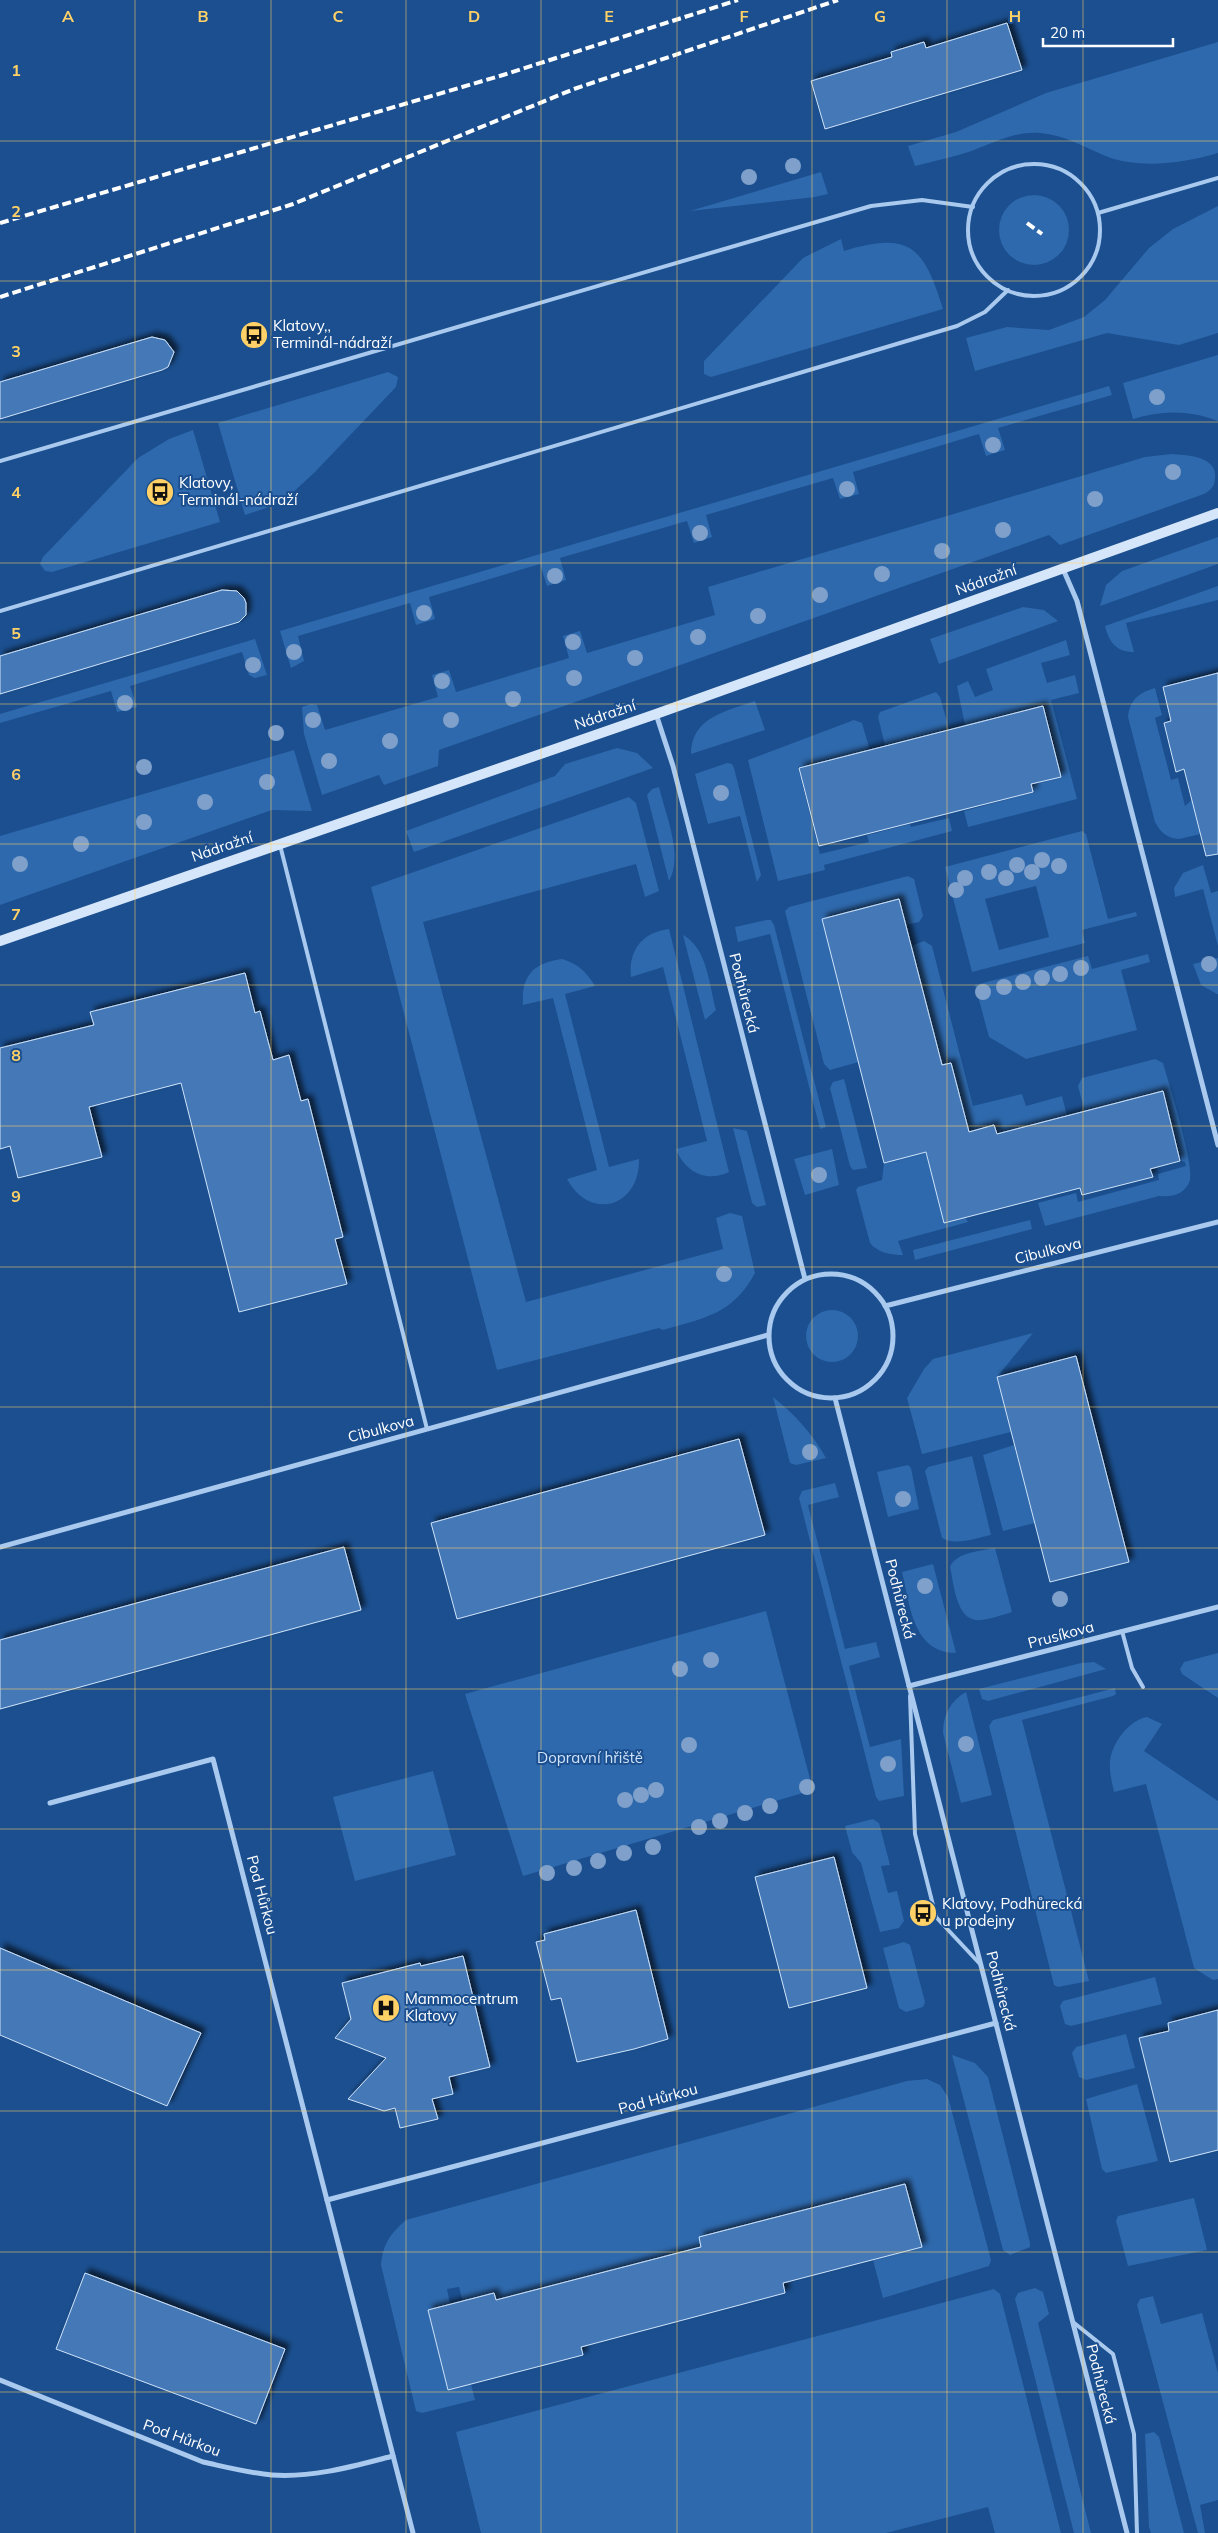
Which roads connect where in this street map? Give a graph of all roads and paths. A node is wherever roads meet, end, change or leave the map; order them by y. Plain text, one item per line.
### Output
1 (1218, 178) edge
2 (973, 207) junction
3 (1098, 213) junction
4 (1008, 290) junction
5 (0, 461) edge
6 (1218, 513) edge
7 (1062, 569) junction
8 (0, 611) edge
9 (656, 714) junction
10 (280, 843) junction
11 (0, 941) edge
12 (1218, 1145) edge
13 (1218, 1222) edge
14 (805, 1279) junction
15 (885, 1306) junction
16 (768, 1335) junction
17 (835, 1398) junction
18 (427, 1429) junction
19 (0, 1547) edge
20 (1218, 1607) edge
21 (1122, 1632) junction
22 (909, 1686) junction
23 (1143, 1687) dead end
24 (50, 1803) dead end
25 (981, 1965) junction
26 (996, 2023) junction
27 (327, 2200) junction
28 (1072, 2320) junction
29 (0, 2380) edge
30 (393, 2456) junction
31 (413, 2533) edge
32 (1127, 2533) edge
33 (1137, 2533) edge

1 - 3 lane
2 - 3 lane
2 - 4 lane
2 - 5 lane
3 - 4 lane
4 - 8 lane
6 - 7 street, Nádražní
7 - 9 street, Nádražní
7 - 12 street
9 - 10 street, Nádražní
9 - 14 street, Podhůrecká
10 - 11 street, Nádražní
10 - 18 lane
13 - 15 street, Cibulkova
14 - 15 street
14 - 16 street
15 - 17 street
16 - 17 street
16 - 18 street, Cibulkova
17 - 22 street, Podhůrecká
18 - 19 street, Cibulkova
20 - 21 street, Prusíkova
21 - 22 street, Prusíkova
21 - 23 lane
22 - 25 street, Podhůrecká
22 - 25 lane
24 - 27 street, Pod Hůrkou
25 - 26 street, Podhůrecká
26 - 27 street, Pod Hůrkou
26 - 28 street, Podhůrecká
27 - 30 street, Pod Hůrkou
28 - 32 street, Podhůrecká
28 - 33 lane
29 - 30 street, Pod Hůrkou
30 - 31 street, Pod Hůrkou

